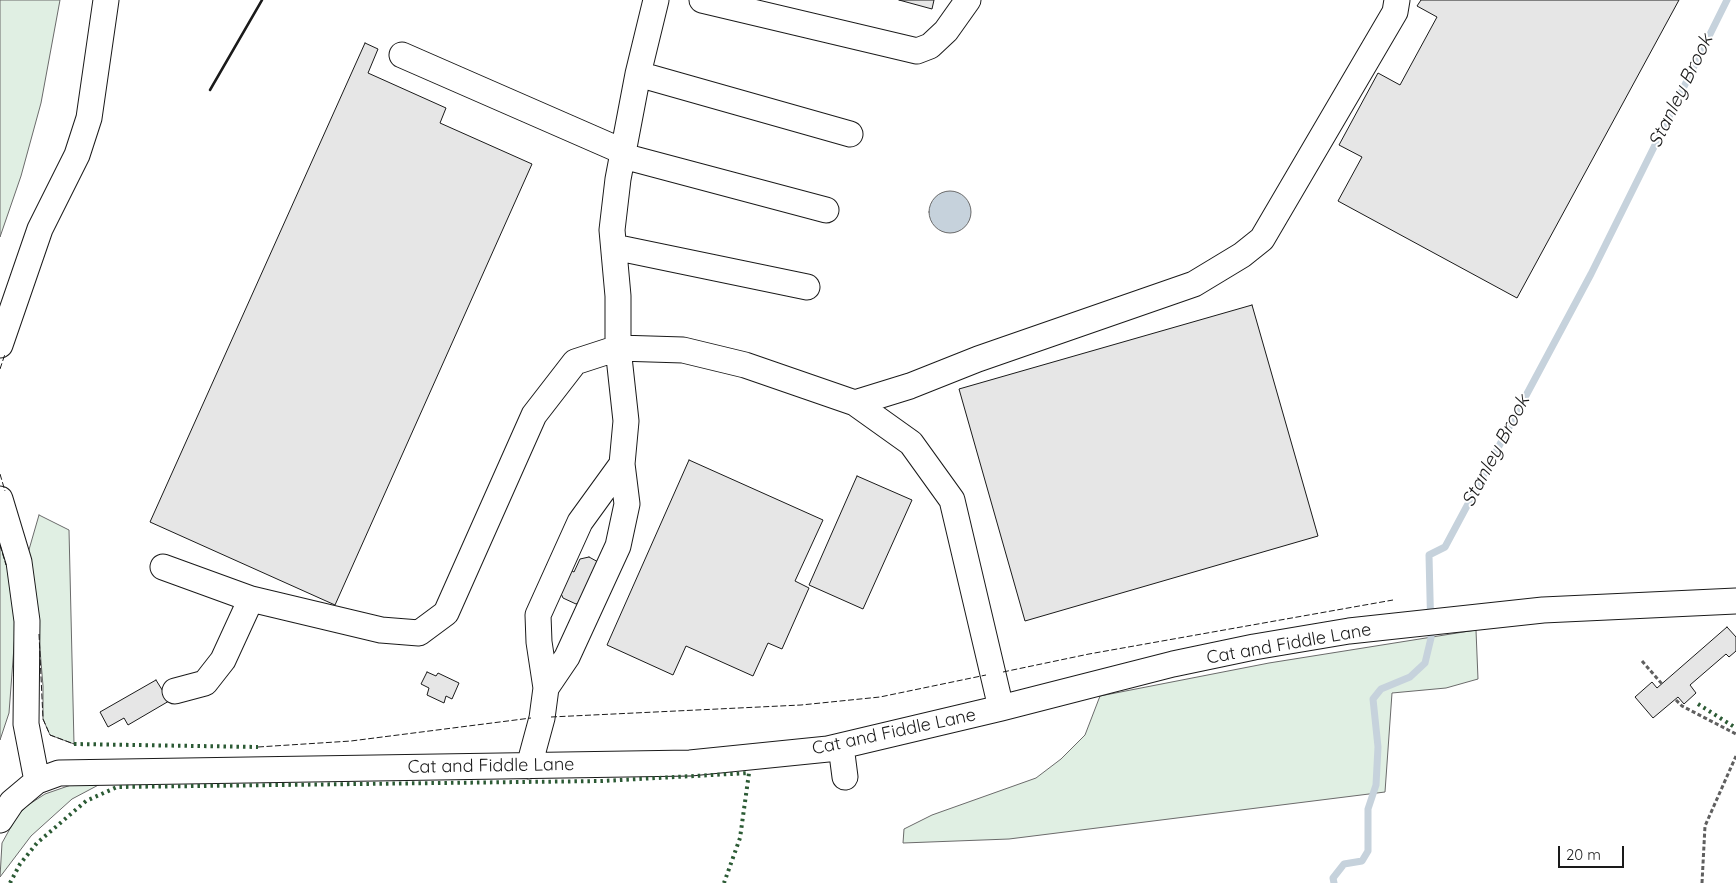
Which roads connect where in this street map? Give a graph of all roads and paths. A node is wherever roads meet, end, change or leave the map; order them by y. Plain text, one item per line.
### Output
1 (106, 0) edge
2 (656, 0) edge
3 (702, 0) edge
4 (968, 0) edge
5 (1397, 0) edge
6 (402, 55) dead end
7 (638, 74) junction
8 (850, 134) dead end
9 (623, 154) junction
10 (826, 210) dead end
11 (614, 247) junction
12 (807, 287) dead end
13 (0, 345) edge
14 (618, 348) junction
15 (855, 403) junction
16 (622, 464) junction
17 (0, 499) edge
18 (163, 567) dead end
19 (251, 599) junction
20 (1736, 601) edge
21 (1642, 661) dead end
22 (1662, 684) dead end
23 (546, 688) junction
24 (175, 691) dead end
25 (1676, 700) dead end
26 (1002, 708) junction
27 (1736, 734) edge
28 (841, 746) junction
29 (1735, 757) edge
30 (529, 766) junction
31 (845, 777) dead end
32 (37, 781) junction
33 (0, 820) edge
34 (1702, 883) edge

1 - 13 street
2 - 7 street
3 - 4 street
5 - 15 street
6 - 9 street
7 - 8 street
7 - 9 street
9 - 10 street
9 - 11 street
11 - 12 street
11 - 14 street
14 - 15 street
14 - 16 street
14 - 19 street
15 - 26 street
16 - 23 street
16 - 23 street
17 - 32 street
18 - 19 street
19 - 24 street
20 - 26 street, Cat and Fiddle Lane
21 - 22 path
23 - 30 street
25 - 27 path
26 - 28 street, Cat and Fiddle Lane
28 - 30 street, Cat and Fiddle Lane
28 - 31 street
29 - 34 path
30 - 32 street, Cat and Fiddle Lane
32 - 33 street, Cat and Fiddle Lane

